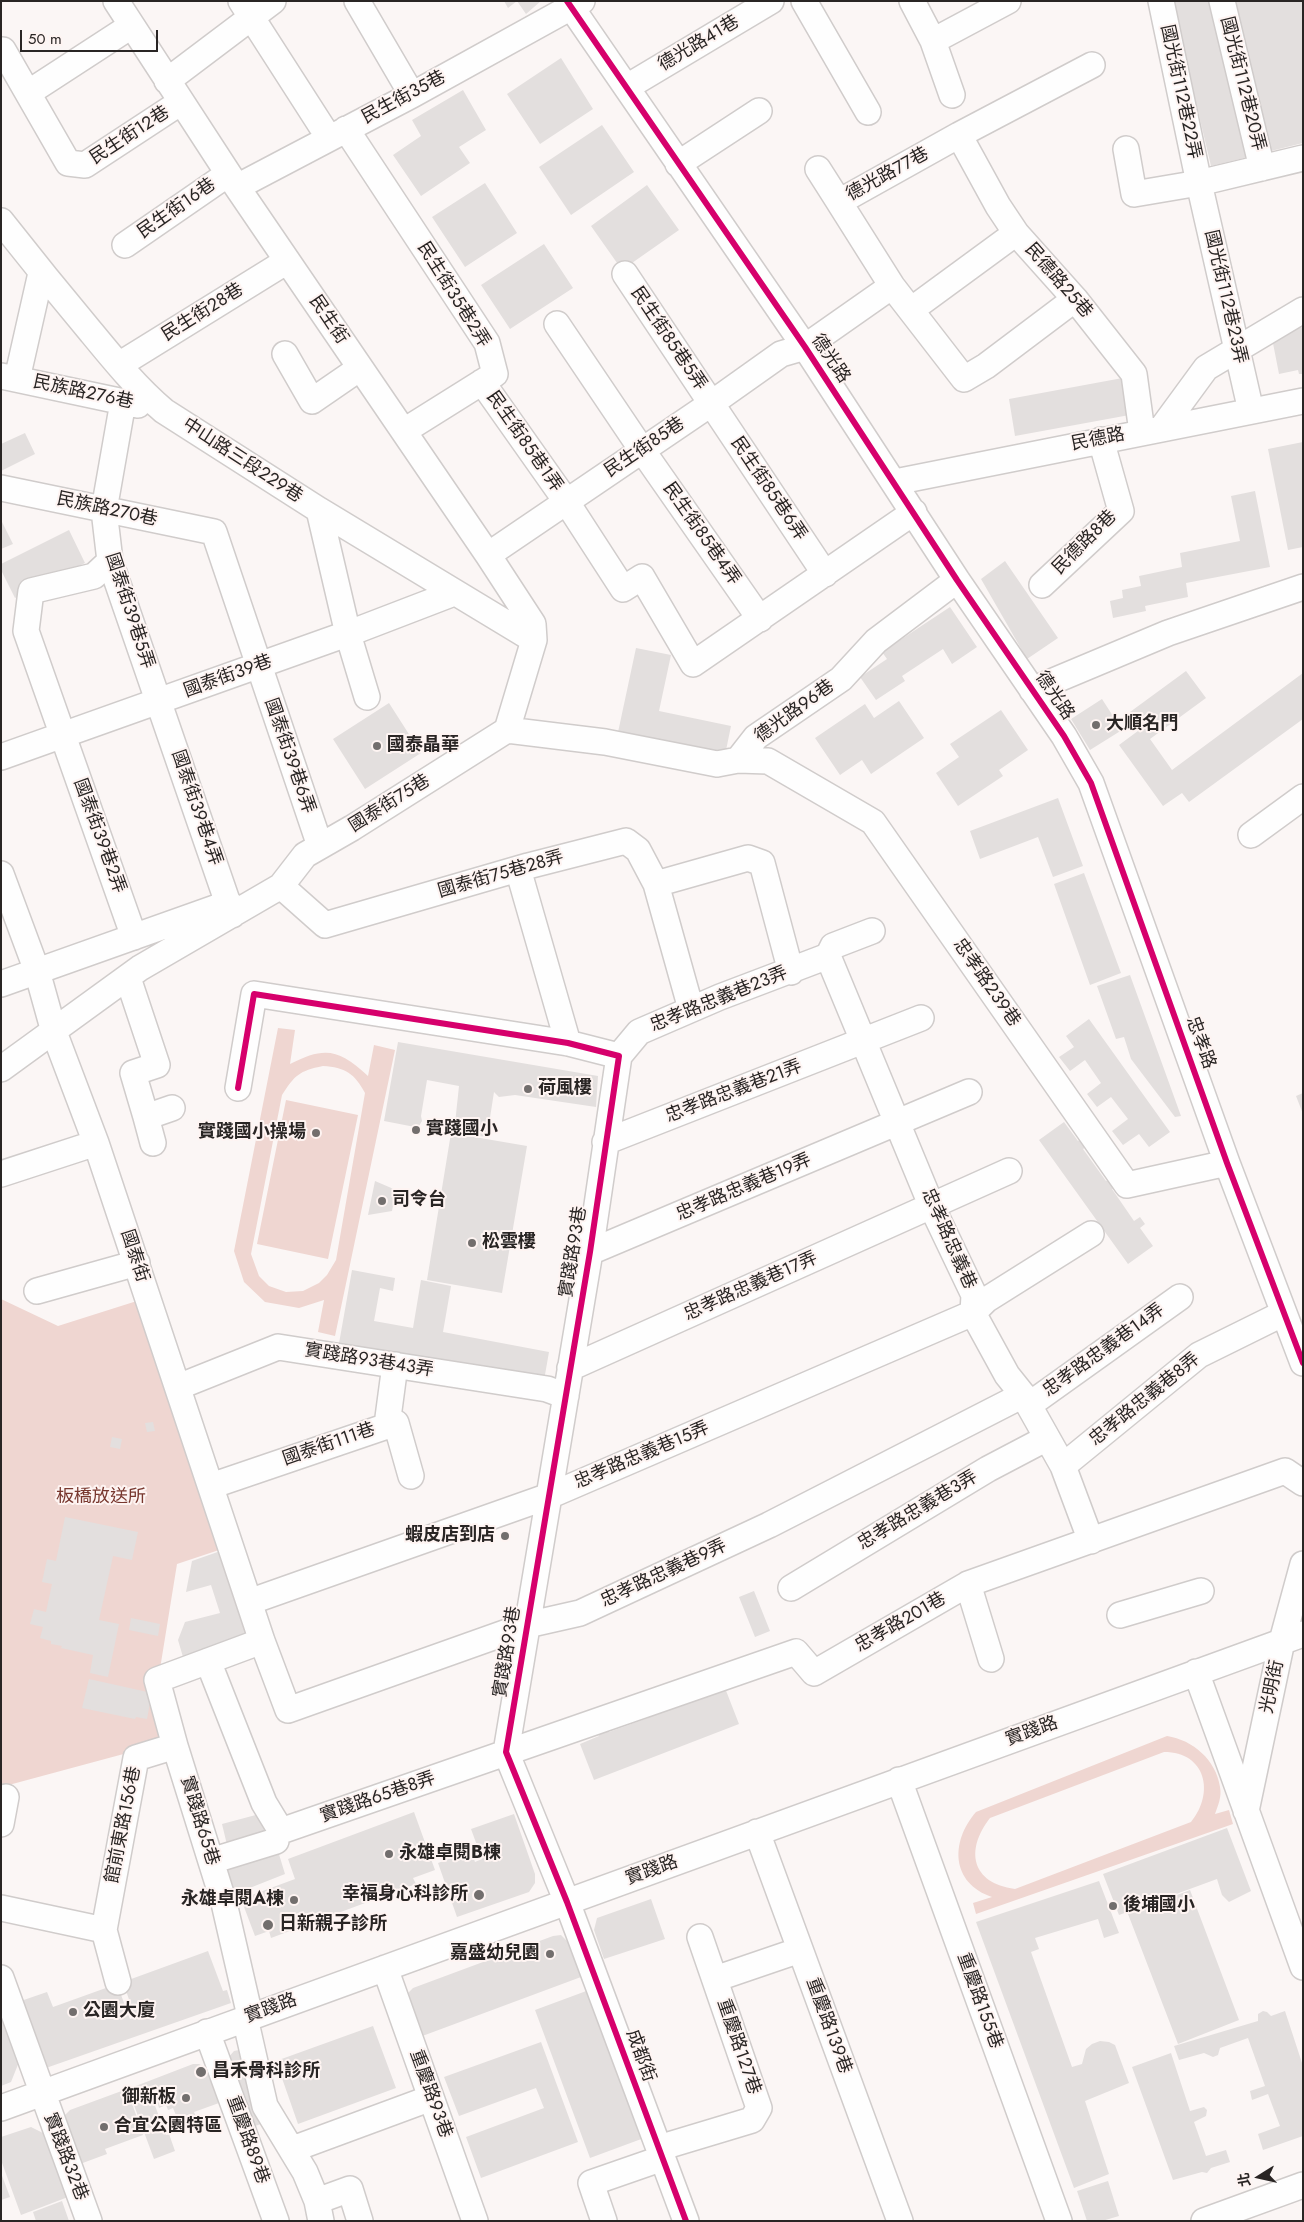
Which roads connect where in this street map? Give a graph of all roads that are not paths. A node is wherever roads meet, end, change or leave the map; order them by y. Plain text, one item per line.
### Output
1 (116, 1) edge
2 (273, 1) edge
3 (771, 1) edge
4 (804, 1) edge
5 (912, 1) edge
6 (1008, 1) edge
7 (1161, 1) edge
8 (1222, 1) edge
9 (573, 3) edge
10 (362, 8) edge
11 (246, 9) edge
12 (131, 26) junction
13 (933, 41) junction
14 (3, 50) dead end
15 (1092, 65) dead end
16 (167, 81) junction
17 (627, 87) junction
18 (28, 94) junction
19 (412, 94) junction
20 (952, 95) dead end
21 (181, 102) junction
22 (759, 111) dead end
23 (868, 112) dead end
24 (338, 134) junction
25 (959, 135) junction
26 (1126, 149) dead end
27 (1303, 158) edge
28 (678, 164) junction
29 (1262, 168) junction
30 (818, 169) dead end
31 (233, 180) junction
32 (1199, 183) junction
33 (839, 202) junction
34 (1, 221) edge
35 (1016, 233) junction
36 (125, 245) dead end
37 (288, 261) junction
38 (41, 273) junction
39 (625, 274) dead end
40 (892, 286) junction
41 (1075, 299) junction
42 (912, 310) junction
43 (1303, 310) edge
44 (557, 324) dead end
45 (805, 347) junction
46 (1236, 348) junction
47 (285, 354) dead end
48 (118, 365) junction
49 (360, 368) junction
50 (9, 377) edge
51 (482, 382) junction
52 (1303, 401) edge
53 (124, 402) junction
54 (712, 403) junction
55 (164, 411) junction
56 (1251, 411) junction
57 (1152, 430) junction
58 (404, 431) junction
59 (1101, 440) junction
60 (642, 450) junction
61 (894, 482) junction
62 (1, 488) edge
63 (566, 501) junction
64 (104, 510) junction
65 (319, 510) junction
66 (914, 512) junction
67 (214, 532) joint
68 (488, 555) junction
69 (110, 562) junction
70 (825, 574) junction
71 (957, 580) junction
72 (1042, 585) dead end
73 (1303, 587) edge
74 (454, 593) junction
75 (760, 619) junction
76 (348, 634) junction
77 (534, 640) junction
78 (258, 666) junction
79 (1032, 690) junction
80 (367, 697) dead end
81 (159, 702) junction
82 (507, 730) junction
83 (63, 735) junction
84 (1064, 736) joint
85 (1, 757) edge
86 (738, 760) junction
87 (1303, 798) edge
88 (1251, 835) dead end
89 (320, 846) junction
90 (518, 869) junction
91 (1, 874) edge
92 (656, 884) junction
93 (281, 886) junction
94 (231, 909) junction
95 (872, 931) dead end
96 (134, 937) junction
97 (828, 956) junction
98 (37, 971) junction
99 (791, 972) junction
100 (128, 978) junction
101 (1, 984) edge
102 (690, 1010) junction
103 (921, 1018) dead end
104 (54, 1032) junction
105 (863, 1041) junction
106 (568, 1043) junction
107 (619, 1056) junction
108 (1, 1069) edge
109 (238, 1088) dead end
110 (969, 1092) dead end
111 (172, 1108) dead end
112 (146, 1116) junction
113 (898, 1123) junction
114 (153, 1142) dead end
115 (605, 1142) junction
116 (96, 1143) junction
117 (1227, 1163) junction
118 (1009, 1171) dead end
119 (1, 1174) edge
120 (932, 1207) junction
121 (1091, 1234) dead end
122 (590, 1252) junction
123 (137, 1263) junction
124 (37, 1291) dead end
125 (1180, 1297) dead end
126 (973, 1313) junction
127 (1284, 1313) junction
128 (1303, 1363) edge
129 (395, 1366) junction
130 (570, 1368) junction
131 (178, 1387) junction
132 (566, 1396) junction
133 (1026, 1400) junction
134 (387, 1425) junction
135 (1047, 1438) junction
136 (1063, 1466) junction
137 (411, 1476) dead end
138 (1303, 1483) edge
139 (211, 1486) junction
140 (549, 1496) junction
141 (1091, 1540) junction
142 (1303, 1564) edge
143 (968, 1584) junction
144 (791, 1588) dead end
145 (1201, 1591) dead end
146 (249, 1602) junction
147 (1120, 1615) dead end
148 (528, 1626) junction
149 (1293, 1637) edge
150 (262, 1641) junction
151 (991, 1659) dead end
152 (208, 1661) junction
153 (1196, 1672) junction
154 (288, 1710) joint
155 (175, 1746) junction
156 (506, 1752) junction
157 (899, 1780) junction
158 (6, 1797) dead end
159 (1246, 1811) junction
160 (1, 1824) edge
161 (757, 1832) junction
162 (276, 1841) dead end
163 (211, 1861) junction
164 (567, 1902) junction
165 (1, 1908) edge
166 (104, 1930) junction
167 (700, 1937) dead end
168 (800, 1950) junction
169 (1303, 1967) edge
170 (385, 1968) junction
171 (1, 1978) edge
172 (715, 1979) junction
173 (118, 1982) dead end
174 (247, 2017) junction
175 (206, 2032) junction
176 (41, 2093) junction
177 (432, 2098) junction
178 (1, 2108) edge
179 (293, 2149) junction
180 (661, 2154) junction
181 (1303, 2185) edge
182 (319, 2211) edge
183 (1217, 2219) edge
184 (89, 2221) edge
185 (276, 2221) edge
186 (360, 2221) edge
187 (475, 2221) edge
188 (604, 2221) edge
189 (686, 2221) edge
190 (900, 2221) edge
191 (1059, 2221) edge

1 - 12 street, 民生街
2 - 11 street
3 - 17 street, 德光路41巷
4 - 23 street
5 - 13 street
6 - 13 street
7 - 32 street, 國光街112巷22弄
8 - 29 street, 國光街112巷20弄
9 - 17 street, 德光路
9 - 19 street, 民生街35巷
10 - 19 street
11 - 16 street
11 - 24 street
12 - 16 street, 民生街
12 - 18 street
13 - 20 street
14 - 18 street
15 - 25 street, 德光路77巷
16 - 21 street, 民生街
17 - 28 street, 德光路
18 - 21 street, 民生街12巷
19 - 24 street, 民生街35巷
21 - 31 street, 民生街
22 - 28 street
24 - 31 street, 民生街35巷
24 - 51 street, 民生街35巷2弄
25 - 33 street, 德光路77巷
25 - 35 street, 民德路25巷
26 - 32 street
27 - 29 street
28 - 45 street, 德光路
29 - 32 street
30 - 33 street
31 - 36 street, 民生街16巷
31 - 37 street, 民生街
32 - 46 street, 國光街112巷23弄
33 - 40 street, 德光路77巷
34 - 38 street, 中山路三段229巷
35 - 41 street, 民德路25巷
35 - 42 street
37 - 48 street, 民生街28巷
37 - 49 street, 民生街
38 - 48 street, 中山路三段229巷
38 - 50 street
39 - 54 street, 民生街85巷5弄
40 - 42 street, 德光路77巷
40 - 45 street
41 - 42 street, 德光路77巷
41 - 57 street, 民德路25巷
43 - 46 street
44 - 60 street, 民生街85巷4弄
45 - 54 street, 民生街85巷
45 - 61 street, 德光路
46 - 56 street, 國光街112巷23弄
46 - 57 street
47 - 49 street
48 - 55 street, 中山路三段229巷
49 - 58 street, 民生街
50 - 53 street, 民族路276巷
51 - 58 street, 民生街35巷2弄
51 - 63 street, 民生街85巷1弄
52 - 56 street, 民德路
53 - 55 street, 民族路276巷
53 - 64 street, 國泰街39巷5弄
54 - 60 street, 民生街85巷
54 - 70 street, 民生街85巷6弄
55 - 65 street, 中山路三段229巷
56 - 57 street, 民德路
57 - 59 street, 民德路
58 - 68 street, 民生街
59 - 61 street, 民德路
59 - 72 street, 民德路8巷
60 - 63 street, 民生街85巷
60 - 75 street, 民生街85巷4弄
61 - 66 street, 德光路
62 - 64 street, 民族路270巷
63 - 68 street, 民生街85巷
63 - 75 street, 民生街85巷1弄
64 - 67 street, 民族路270巷
64 - 69 street, 國泰街39巷5弄
65 - 74 street, 中山路三段229巷
65 - 76 street
66 - 70 street
66 - 71 street, 德光路
67 - 78 street, 國泰街39巷6弄
68 - 77 street, 民生街
69 - 81 street, 國泰街39巷5弄
69 - 83 street, 國泰街39巷2弄
70 - 75 street
71 - 79 street, 德光路
71 - 86 street, 德光路96巷
73 - 79 street, 德光路
74 - 76 street, 國泰街39巷
74 - 77 street, 中山路三段229巷
76 - 78 street, 國泰街39巷
76 - 80 street
77 - 82 street
78 - 81 street, 國泰街39巷
78 - 89 street, 國泰街39巷6弄
79 - 84 street, 德光路
81 - 83 street, 國泰街39巷
81 - 94 street, 國泰街39巷4弄
82 - 86 street
82 - 89 street, 國泰街75巷
83 - 85 street, 國泰街39巷
83 - 96 street, 國泰街39巷2弄
84 - 117 street, 忠孝路
86 - 117 street, 忠孝路239巷
87 - 88 street
89 - 93 street, 國泰街75巷
90 - 92 street, 國泰街75巷28弄
90 - 93 street, 國泰街75巷28弄
90 - 106 street
91 - 98 street, 國泰街
92 - 99 street
92 - 102 street, 國泰街75巷28弄
93 - 94 street, 國泰街75巷
94 - 96 street
94 - 100 street, 國泰街75巷
95 - 97 street, 忠孝路忠義巷23弄
96 - 98 street
97 - 99 street, 忠孝路忠義巷23弄
97 - 105 street, 忠孝路忠義巷
98 - 101 street
98 - 104 street, 國泰街
99 - 102 street, 忠孝路忠義巷23弄
100 - 104 street, 國泰街75巷
100 - 112 street
102 - 107 street, 忠孝路忠義巷23弄
103 - 105 street, 忠孝路忠義巷21弄
104 - 108 street, 國泰街75巷
104 - 116 street, 國泰街
105 - 113 street, 忠孝路忠義巷
105 - 115 street, 忠孝路忠義巷21弄
106 - 107 street
106 - 109 street
107 - 115 street, 實踐路93巷
110 - 113 street, 忠孝路忠義巷19弄
111 - 112 street
112 - 114 street
113 - 120 street, 忠孝路忠義巷
113 - 122 street, 忠孝路忠義巷19弄
115 - 122 street, 實踐路93巷
116 - 119 street
116 - 123 street, 國泰街
117 - 127 street, 忠孝路
118 - 120 street, 忠孝路忠義巷17弄
120 - 126 street, 忠孝路忠義巷
120 - 130 street, 忠孝路忠義巷17弄
121 - 126 street, 忠孝路忠義巷15弄
122 - 130 street, 實踐路93巷
123 - 124 street
123 - 131 street, 國泰街
125 - 133 street, 忠孝路忠義巷14弄
126 - 133 street, 忠孝路忠義巷
126 - 140 street, 忠孝路忠義巷15弄
127 - 128 street, 忠孝路
127 - 136 street, 忠孝路忠義巷8弄
129 - 131 street, 實踐路93巷43弄
129 - 132 street, 實踐路93巷43弄
129 - 134 street
130 - 132 street, 實踐路93巷
131 - 139 street, 國泰街
132 - 140 street, 實踐路93巷
133 - 135 street, 忠孝路忠義巷
133 - 148 street, 忠孝路忠義巷9弄
134 - 137 street, 國泰街111巷
134 - 139 street, 國泰街111巷
135 - 136 street, 忠孝路忠義巷
135 - 144 street, 忠孝路忠義巷3弄
136 - 141 street, 忠孝路忠義巷
138 - 141 street, 忠孝路201巷
139 - 146 street, 國泰街
140 - 146 street, 忠孝路忠義巷15弄
140 - 148 street, 實踐路93巷
141 - 143 street, 忠孝路201巷
142 - 149 street, 光明街
143 - 151 street
143 - 156 street, 忠孝路201巷
145 - 147 street
146 - 150 street, 國泰街
148 - 154 street, 忠孝路忠義巷9弄
148 - 156 street, 實踐路93巷
149 - 153 street, 實踐路
149 - 159 street, 光明街
150 - 152 street, 實踐路65巷
150 - 154 street, 國泰街
152 - 155 street, 實踐路65巷
152 - 156 street, 實踐路65巷8弄
153 - 157 street, 實踐路
153 - 159 street
155 - 163 street, 實踐路65巷
155 - 166 street, 館前東路156巷
156 - 164 street
157 - 161 street, 實踐路
157 - 191 street, 重慶路155巷
158 - 160 street
159 - 169 street
161 - 164 street, 實踐路
161 - 168 street, 重慶路139巷
162 - 163 street
163 - 174 street, 實踐路65巷
164 - 170 street, 實踐路
164 - 180 street, 成都街
165 - 166 street
166 - 173 street, 館前東路156巷
167 - 172 street, 重慶路127巷
168 - 172 street
168 - 190 street, 重慶路139巷
170 - 174 street, 實踐路
170 - 177 street, 重慶路93巷
171 - 176 street, 實踐路32巷
172 - 180 street, 重慶路127巷
174 - 175 street, 實踐路
174 - 179 street, 實踐路65巷
175 - 176 street, 實踐路
175 - 185 street, 重慶路89巷
176 - 178 street, 實踐路
176 - 184 street, 實踐路32巷
177 - 179 street
177 - 187 street, 重慶路93巷
179 - 182 street, 實踐路65巷
180 - 188 street, 重慶路127巷
180 - 189 street, 成都街
181 - 183 street
182 - 186 street

